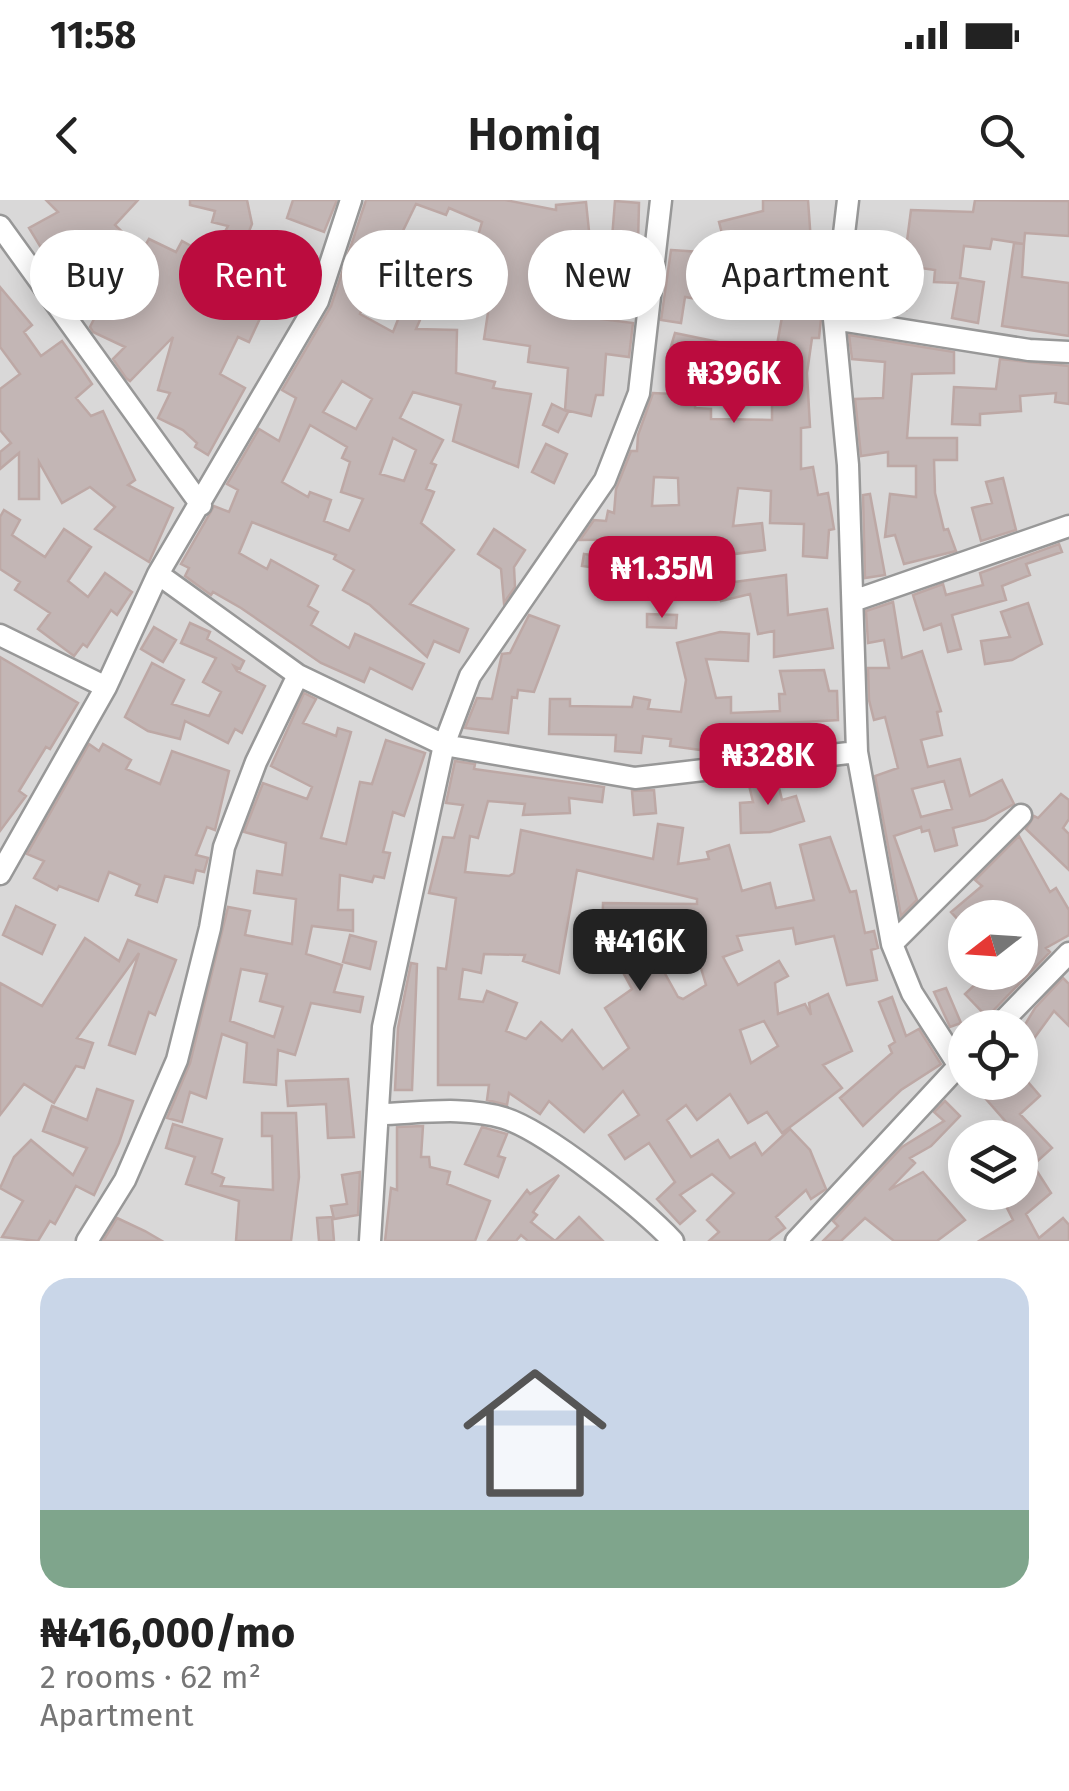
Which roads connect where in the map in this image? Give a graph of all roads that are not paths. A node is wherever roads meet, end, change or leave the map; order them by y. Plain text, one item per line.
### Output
1 (351, 200) edge
2 (661, 200) edge
3 (848, 200) edge
4 (0, 226) edge
5 (844, 230) edge
6 (834, 320) edge
7 (840, 320) edge
8 (1069, 352) edge
9 (201, 505) junction
10 (1069, 526) edge
11 (158, 574) junction
12 (854, 602) junction
13 (0, 635) edge
14 (298, 675) junction
15 (106, 687) junction
16 (444, 744) junction
17 (857, 752) junction
18 (1021, 814) dead end
19 (0, 874) edge
20 (892, 944) junction
21 (1069, 954) edge
22 (1014, 1010) edge
23 (948, 1043) edge
24 (948, 1078) edge
25 (380, 1114) junction
26 (87, 1241) edge
27 (370, 1241) edge
28 (673, 1241) edge
29 (796, 1241) edge

1 - 9 street
2 - 16 street
3 - 5 street
4 - 9 street
6 - 12 street
7 - 8 street
9 - 11 street
10 - 12 street
11 - 14 street
11 - 15 street
12 - 17 street
13 - 15 street
14 - 16 street
14 - 26 street
15 - 19 street
16 - 17 street
16 - 25 street
17 - 20 street
18 - 20 street
20 - 23 street
21 - 22 street
24 - 29 street
25 - 27 street
25 - 28 street

